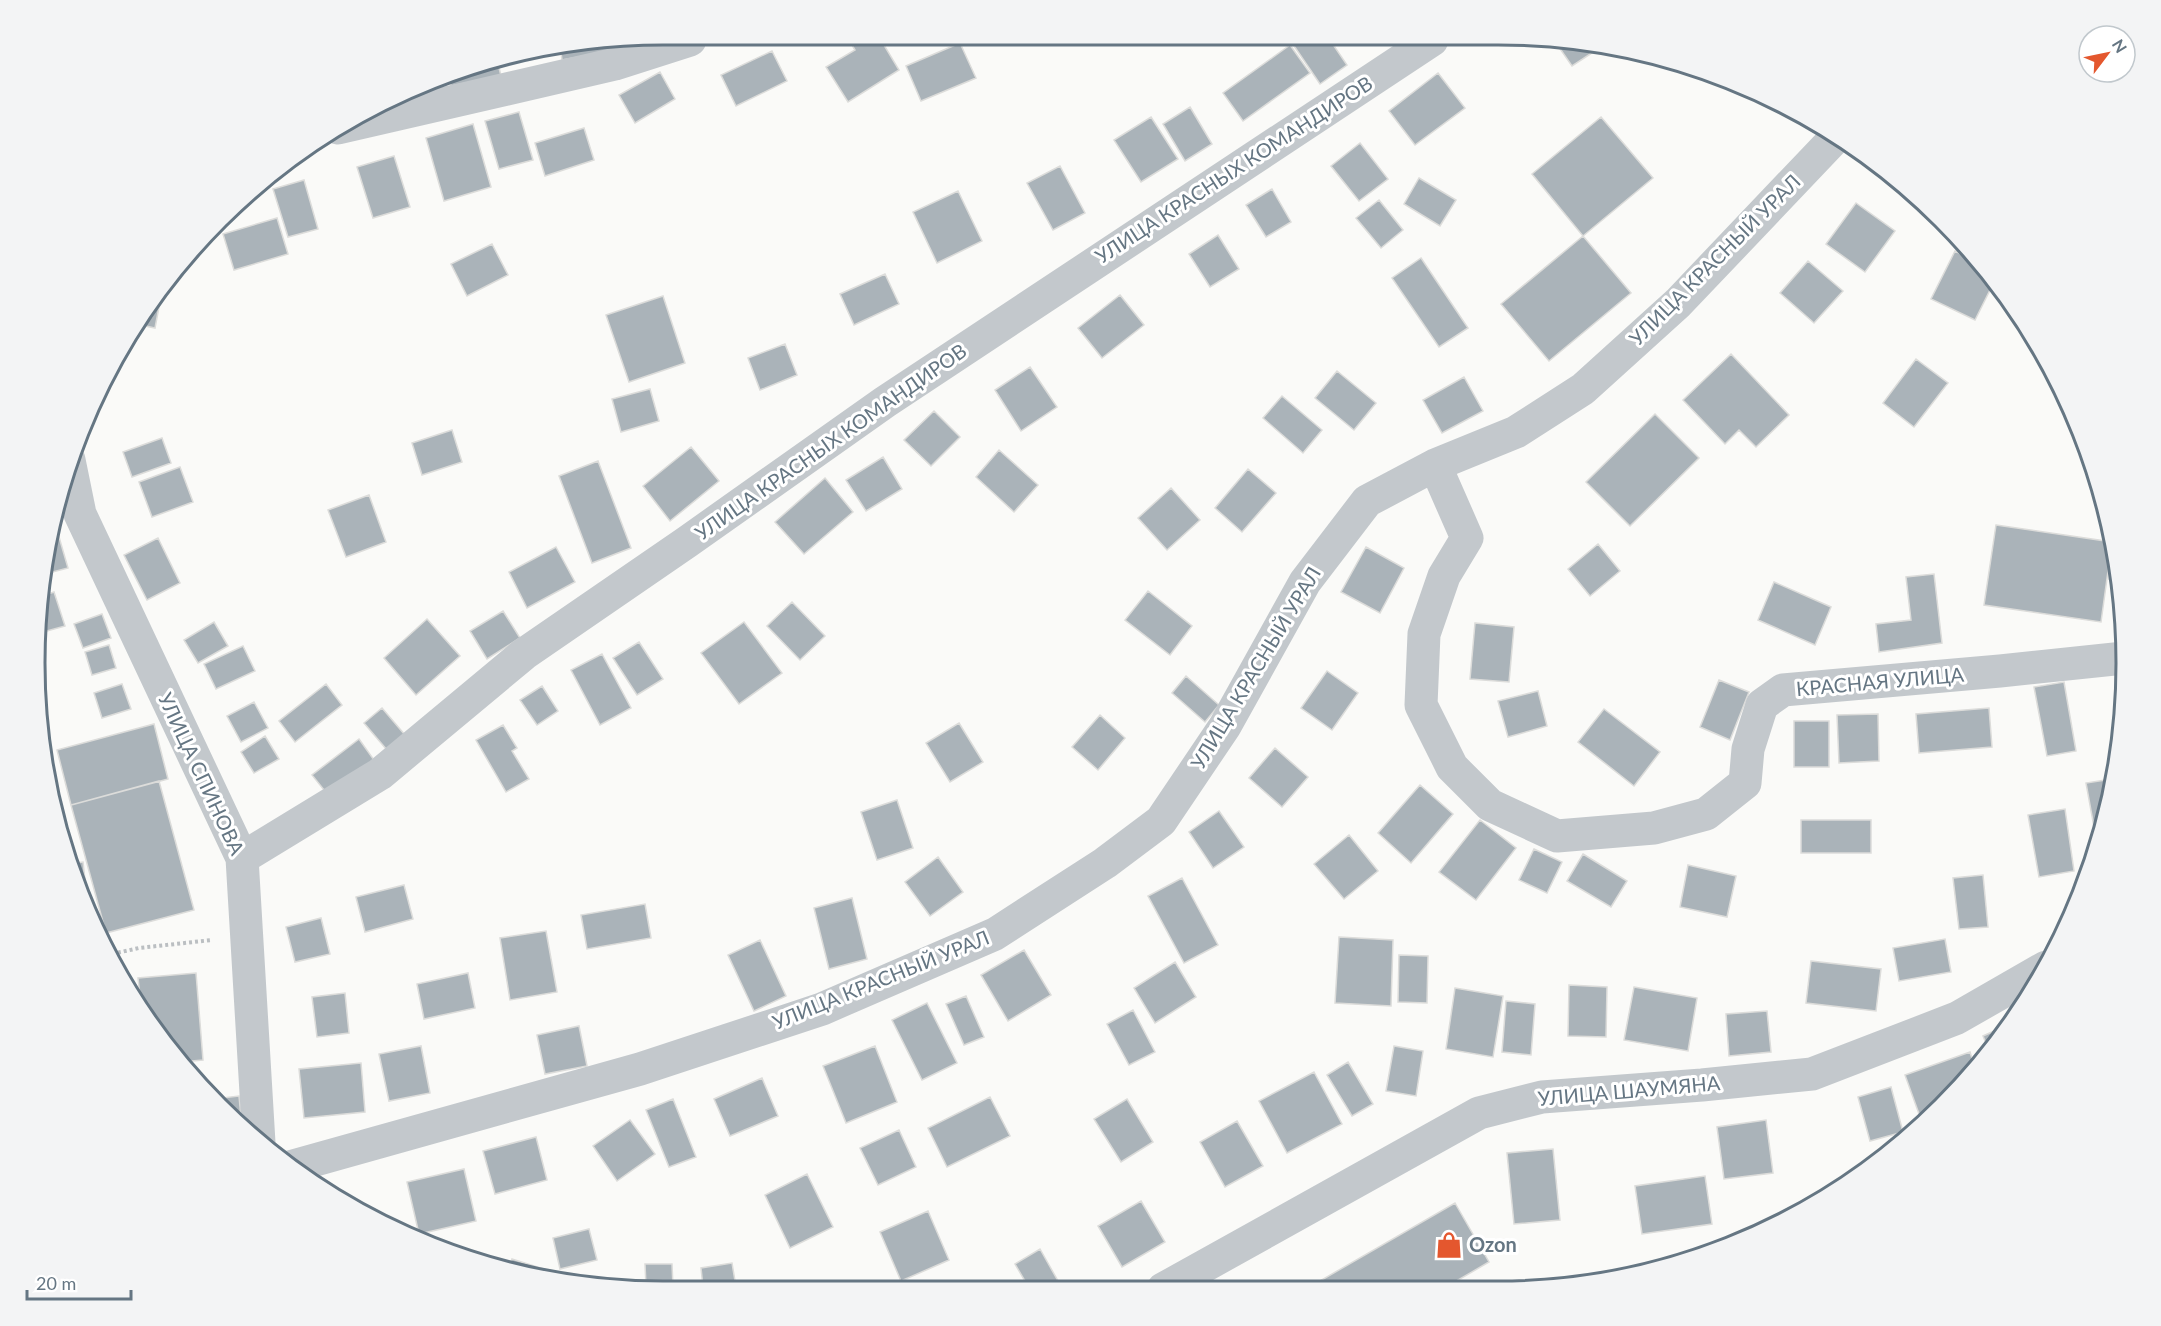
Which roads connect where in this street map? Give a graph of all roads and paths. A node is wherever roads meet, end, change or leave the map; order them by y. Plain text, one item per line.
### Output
1 (674, 45) edge
2 (1424, 45) edge
3 (366, 121) edge
4 (1831, 143) edge
5 (1435, 465) junction
6 (73, 480) edge
7 (2116, 659) edge
8 (242, 858) junction
9 (246, 936) junction
10 (118, 953) edge
11 (2031, 976) edge
12 (258, 1130) edge
13 (302, 1164) edge
14 (1176, 1281) edge

1 - 3 street
2 - 8 street, УЛИЦА КРАСНЫХ КОМАНДИРОВ
4 - 5 street, УЛИЦА КРАСНЫЙ УРАЛ
5 - 7 street, КРАСНАЯ УЛИЦА
5 - 13 street, УЛИЦА КРАСНЫЙ УРАЛ
6 - 8 street, УЛИЦА СПИНОВА
8 - 9 street, УЛИЦА СПИНОВА
9 - 10 path
9 - 12 street, УЛИЦА СПИНОВА
11 - 14 street, УЛИЦА ШАУМЯНА

